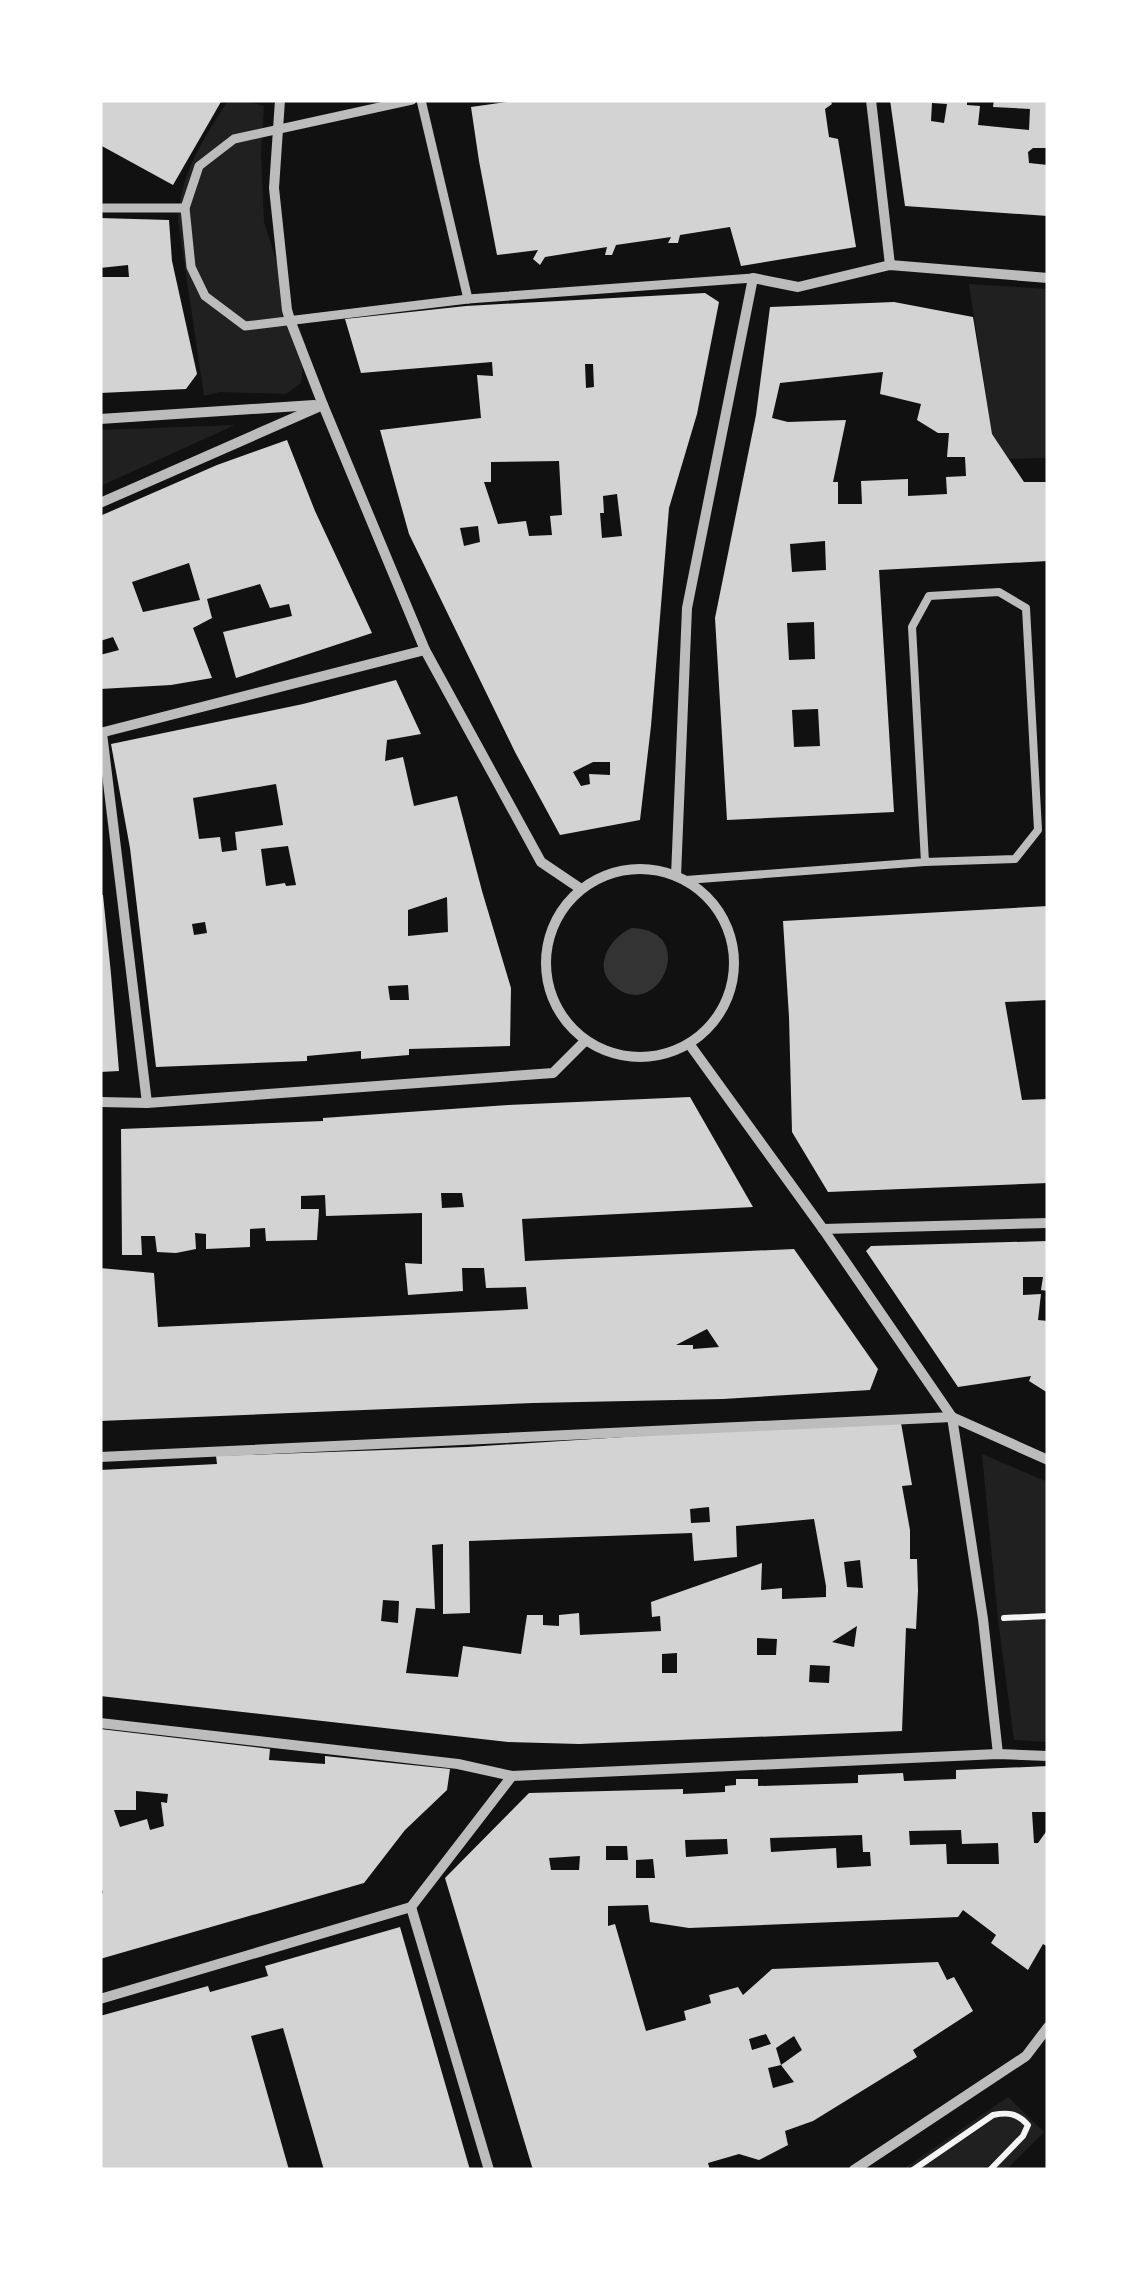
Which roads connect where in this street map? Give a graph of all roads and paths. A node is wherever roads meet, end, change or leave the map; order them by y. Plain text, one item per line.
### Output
1 (280, 100) edge
2 (412, 100) edge
3 (421, 100) edge
4 (871, 100) edge
5 (277, 136) junction
6 (100, 208) edge
7 (186, 208) junction
8 (890, 266) junction
9 (753, 278) junction
10 (1048, 278) edge
11 (468, 299) junction
12 (288, 315) junction
13 (323, 405) junction
14 (100, 420) edge
15 (100, 503) edge
16 (425, 650) junction
17 (101, 733) edge
18 (926, 862) junction
19 (681, 878) junction
20 (581, 889) junction
21 (585, 1040) junction
22 (690, 1044) junction
23 (100, 1102) edge
24 (147, 1102) junction
25 (1048, 1223) edge
26 (823, 1229) junction
27 (952, 1417) junction
28 (100, 1457) edge
29 (1048, 1460) edge
30 (1048, 1616) edge
31 (982, 1620) junction
32 (100, 1723) edge
33 (998, 1754) junction
34 (1048, 1756) edge
35 (512, 1776) junction
36 (411, 1907) junction
37 (100, 1999) edge
38 (1048, 2027) edge
39 (489, 2170) edge
40 (854, 2170) edge
41 (913, 2170) edge
42 (990, 2170) edge

1 - 5 street
2 - 5 street
3 - 11 street
4 - 8 street
5 - 7 street
5 - 12 street
6 - 7 street
7 - 12 street
8 - 9 street
8 - 10 street
9 - 11 street
9 - 19 street
11 - 12 street
12 - 13 street
13 - 14 street
13 - 15 street
13 - 16 street
16 - 17 street
16 - 20 street
17 - 24 street
18 - 18 lane
18 - 19 lane
19 - 20 street
19 - 22 street
20 - 21 street
21 - 22 street
21 - 24 street
22 - 26 street
23 - 24 street
25 - 26 street
26 - 27 street
27 - 28 street
27 - 29 street
27 - 31 street
30 - 31 path
31 - 33 street
32 - 35 street
33 - 34 street
33 - 35 street
35 - 36 street
36 - 37 street
36 - 39 street
38 - 40 street
41 - 42 path

